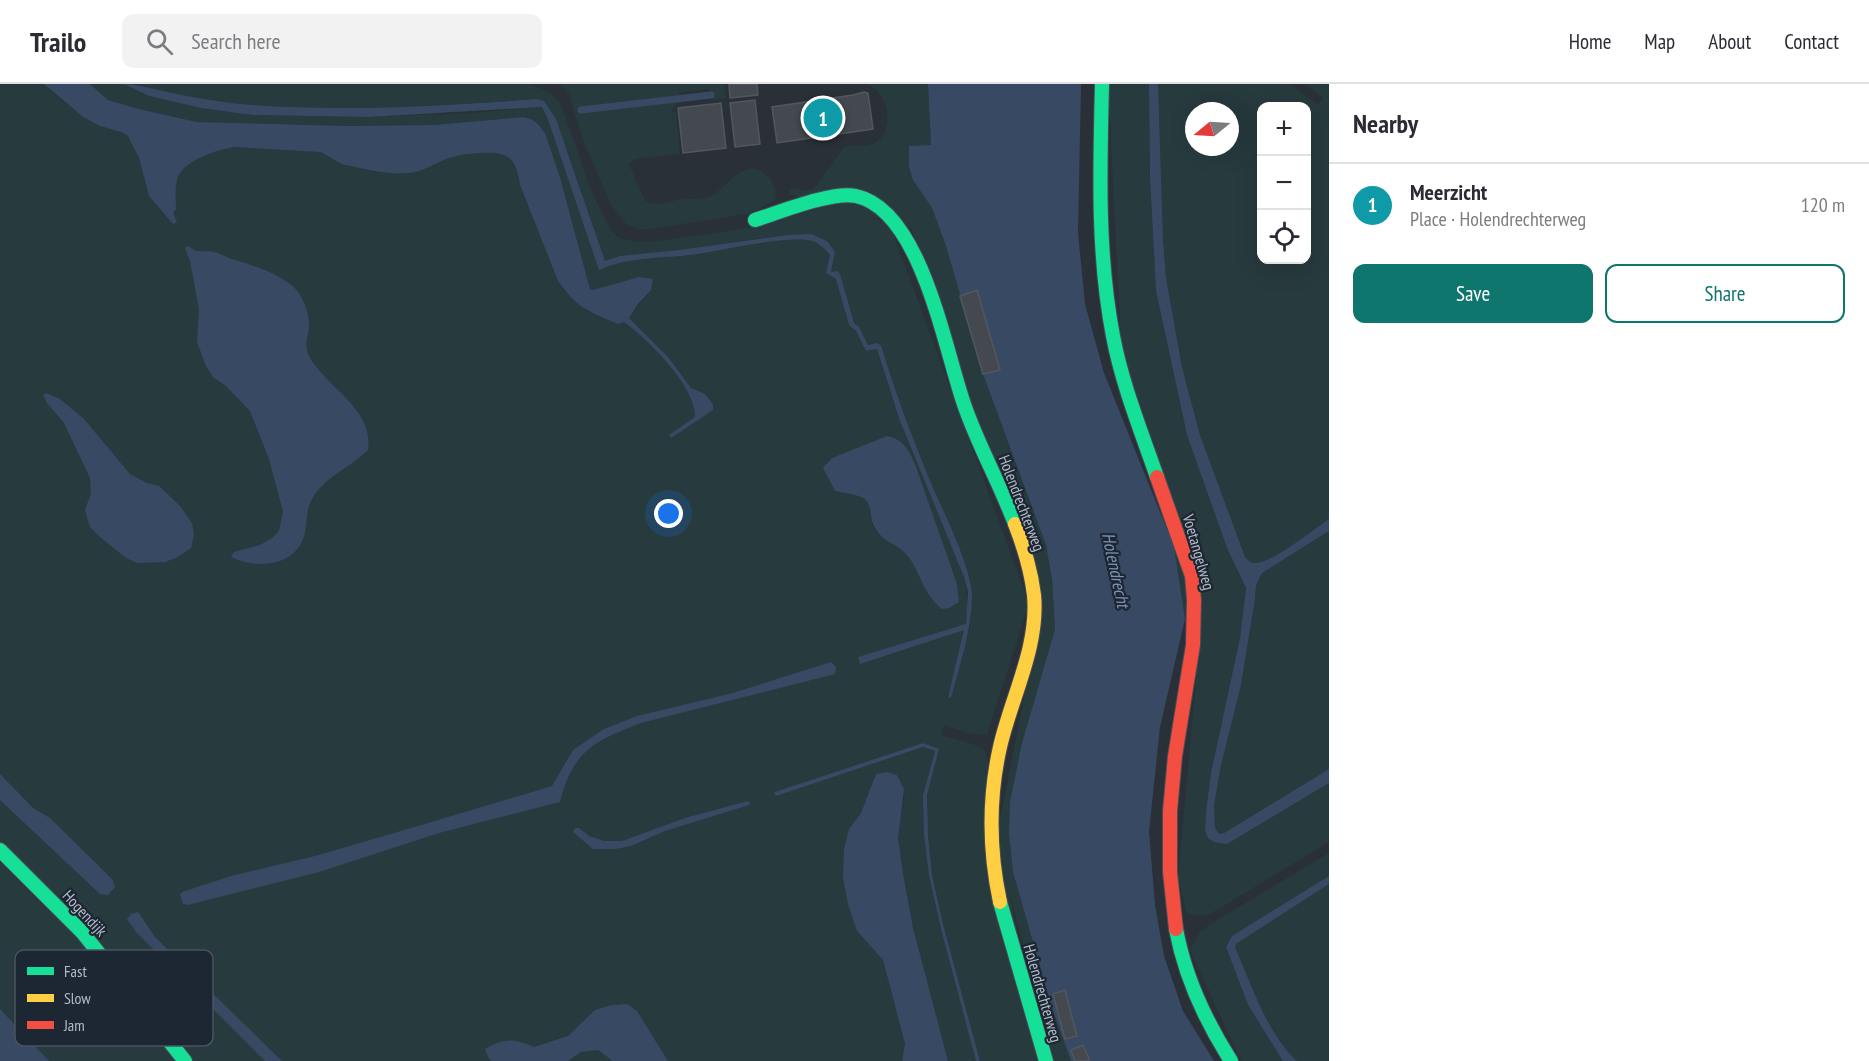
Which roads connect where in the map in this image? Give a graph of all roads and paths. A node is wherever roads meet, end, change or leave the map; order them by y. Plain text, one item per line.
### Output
1 (1102, 84) edge
2 (755, 220) dead end
3 (0, 850) edge
4 (96, 950) edge
5 (173, 1046) edge
6 (185, 1061) edge
7 (1046, 1061) edge
8 (1231, 1061) edge

1 - 8 street, Voetangelweg
2 - 7 street, Holendrechterweg
3 - 4 street, Hogendijk
5 - 6 street, Hogendijk

